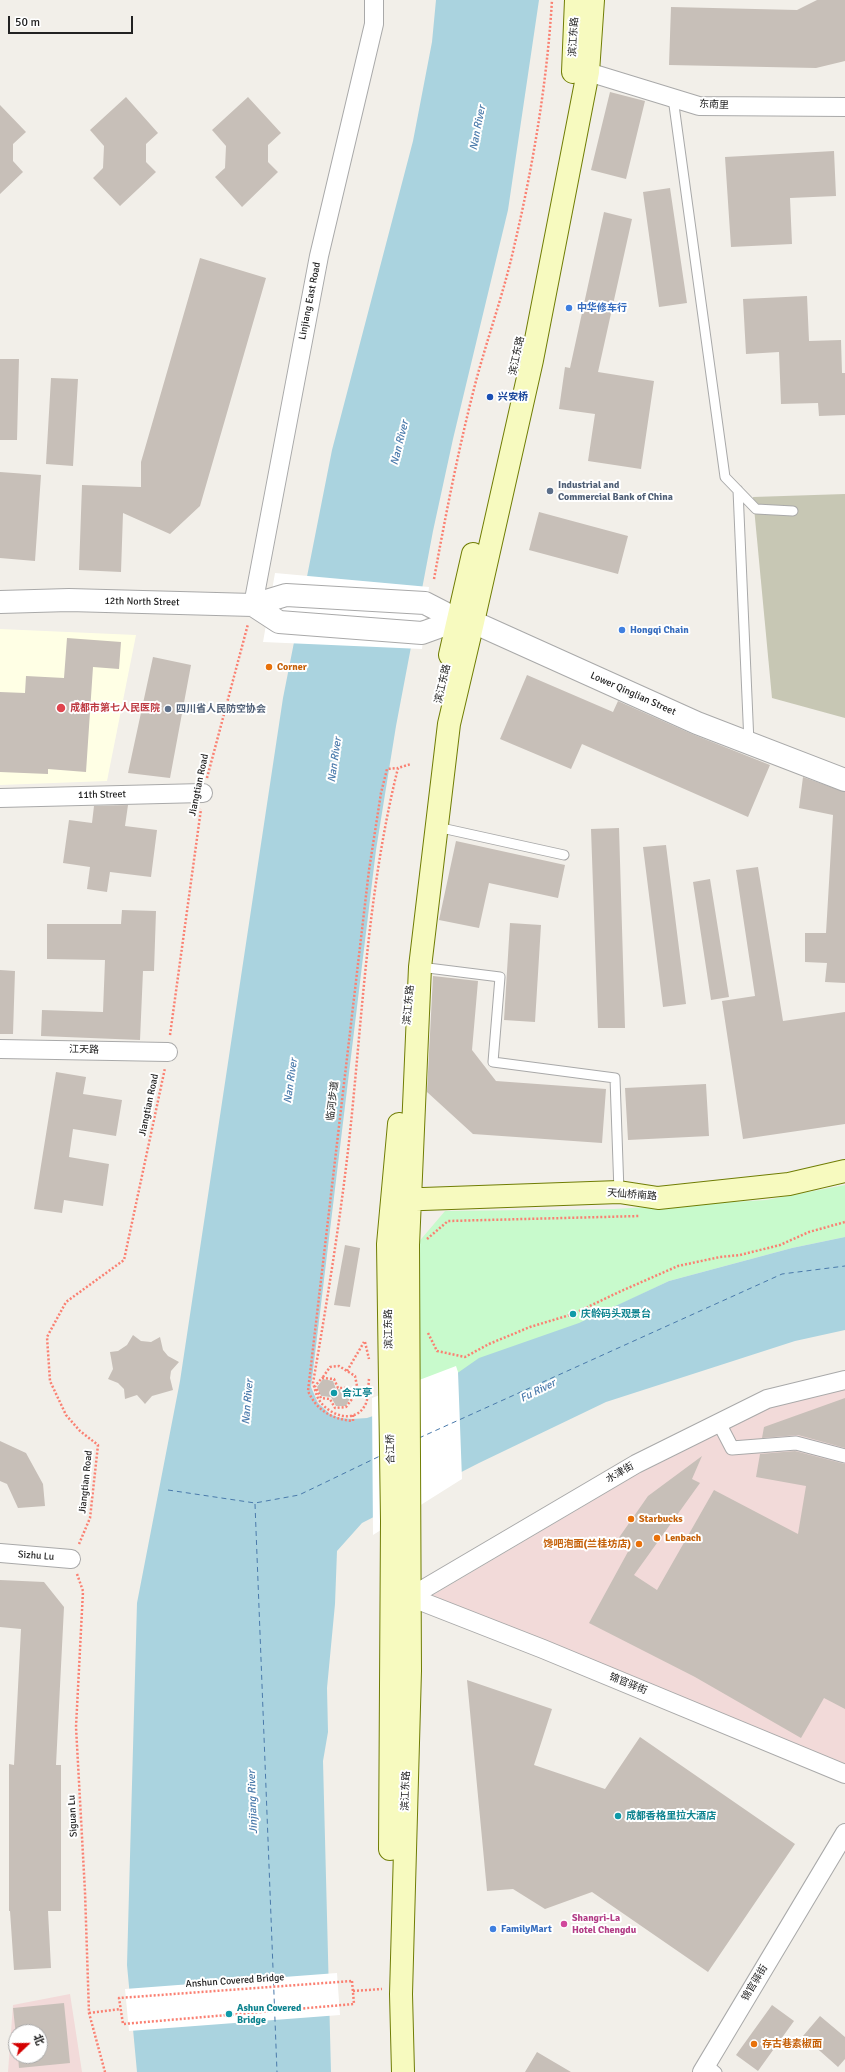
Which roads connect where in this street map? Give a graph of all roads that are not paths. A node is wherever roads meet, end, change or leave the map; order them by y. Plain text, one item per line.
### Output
1 (374, 0) edge
2 (576, 0) edge
3 (593, 0) edge
4 (588, 72) junction
5 (672, 98) junction
6 (845, 107) edge
7 (738, 490) junction
8 (793, 511) dead end
9 (0, 602) edge
10 (253, 605) junction
11 (466, 621) junction
12 (749, 743) junction
13 (845, 780) edge
14 (204, 793) road end
15 (0, 798) edge
16 (435, 827) junction
17 (564, 855) dead end
18 (420, 967) junction
19 (0, 1049) edge
20 (168, 1052) road end
21 (845, 1171) edge
22 (619, 1192) junction
23 (401, 1200) junction
24 (390, 1373) joint
25 (845, 1380) edge
26 (719, 1423) junction
27 (845, 1456) edge
28 (401, 1516) junction
29 (0, 1553) edge
30 (71, 1559) road end
31 (410, 1598) junction
32 (845, 1774) edge
33 (845, 1833) edge
34 (708, 2069) edge
35 (389, 2072) edge
36 (403, 2072) edge

1 - 10 street, Linjiang East Road
2 - 11 main road, 滨江东路
3 - 4 main road, 滨江东路
4 - 5 street, 东南里
4 - 11 main road, 滨江东路
5 - 6 street, 东南里
5 - 7 lane
7 - 8 lane
7 - 12 lane
9 - 10 street, 12th North Street
10 - 11 street, Lower Qinglian Street
10 - 11 street
11 - 12 street, Lower Qinglian Street
11 - 16 main road, 滨江东路
11 - 23 main road, 滨江东路
12 - 13 street, Lower Qinglian Street
14 - 15 street, 11th Street
16 - 17 lane
16 - 18 main road, 滨江东路
18 - 22 lane
18 - 23 main road, 滨江东路
19 - 20 street, 江天路
21 - 22 main road, 天仙桥南路
22 - 23 main road, 天仙桥南路
23 - 24 main road, 滨江东路
24 - 28 main road, 合江桥
25 - 26 street, 水津街
26 - 27 street
26 - 31 street, 水津街
28 - 31 main road, 滨江东路
28 - 35 main road, 滨江东路
29 - 30 street, Sizhu Lu
31 - 32 street, 锦官驿街
31 - 36 main road, 滨江东路
33 - 34 street, 锦官驿街

